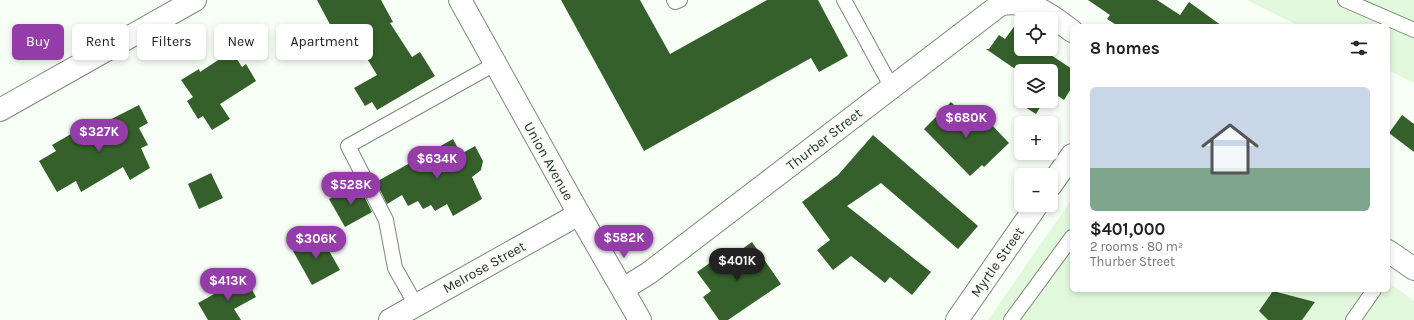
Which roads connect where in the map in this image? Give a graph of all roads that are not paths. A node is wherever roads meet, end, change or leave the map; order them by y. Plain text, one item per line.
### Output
1 (195, 0) edge
2 (460, 0) edge
3 (674, 0) edge
4 (680, 0) edge
5 (844, 0) edge
6 (1345, 0) edge
7 (1030, 1) edge
8 (1070, 30) edge
9 (1414, 30) edge
10 (495, 64) junction
11 (892, 86) junction
12 (0, 110) edge
13 (1070, 158) edge
14 (1058, 176) edge
15 (1032, 212) edge
16 (579, 214) junction
17 (1070, 240) edge
18 (1390, 252) edge
19 (1414, 269) edge
20 (623, 289) junction
21 (1373, 292) edge
22 (416, 306) junction
23 (390, 320) edge
24 (640, 320) edge
25 (957, 320) edge
26 (1011, 320) edge
27 (1353, 320) edge

1 - 12 street
2 - 10 street, Union Avenue
3 - 4 lane
5 - 11 lane
6 - 9 lane
7 - 8 street
7 - 11 street, Thurber Street
10 - 16 street, Union Avenue
10 - 22 lane
11 - 20 street, Thurber Street
13 - 14 street
15 - 25 street, Myrtle Street
16 - 20 street, Union Avenue
16 - 22 street, Melrose Street
17 - 26 lane
18 - 19 street
20 - 24 street, Union Avenue
21 - 27 lane
22 - 23 street, Melrose Street

